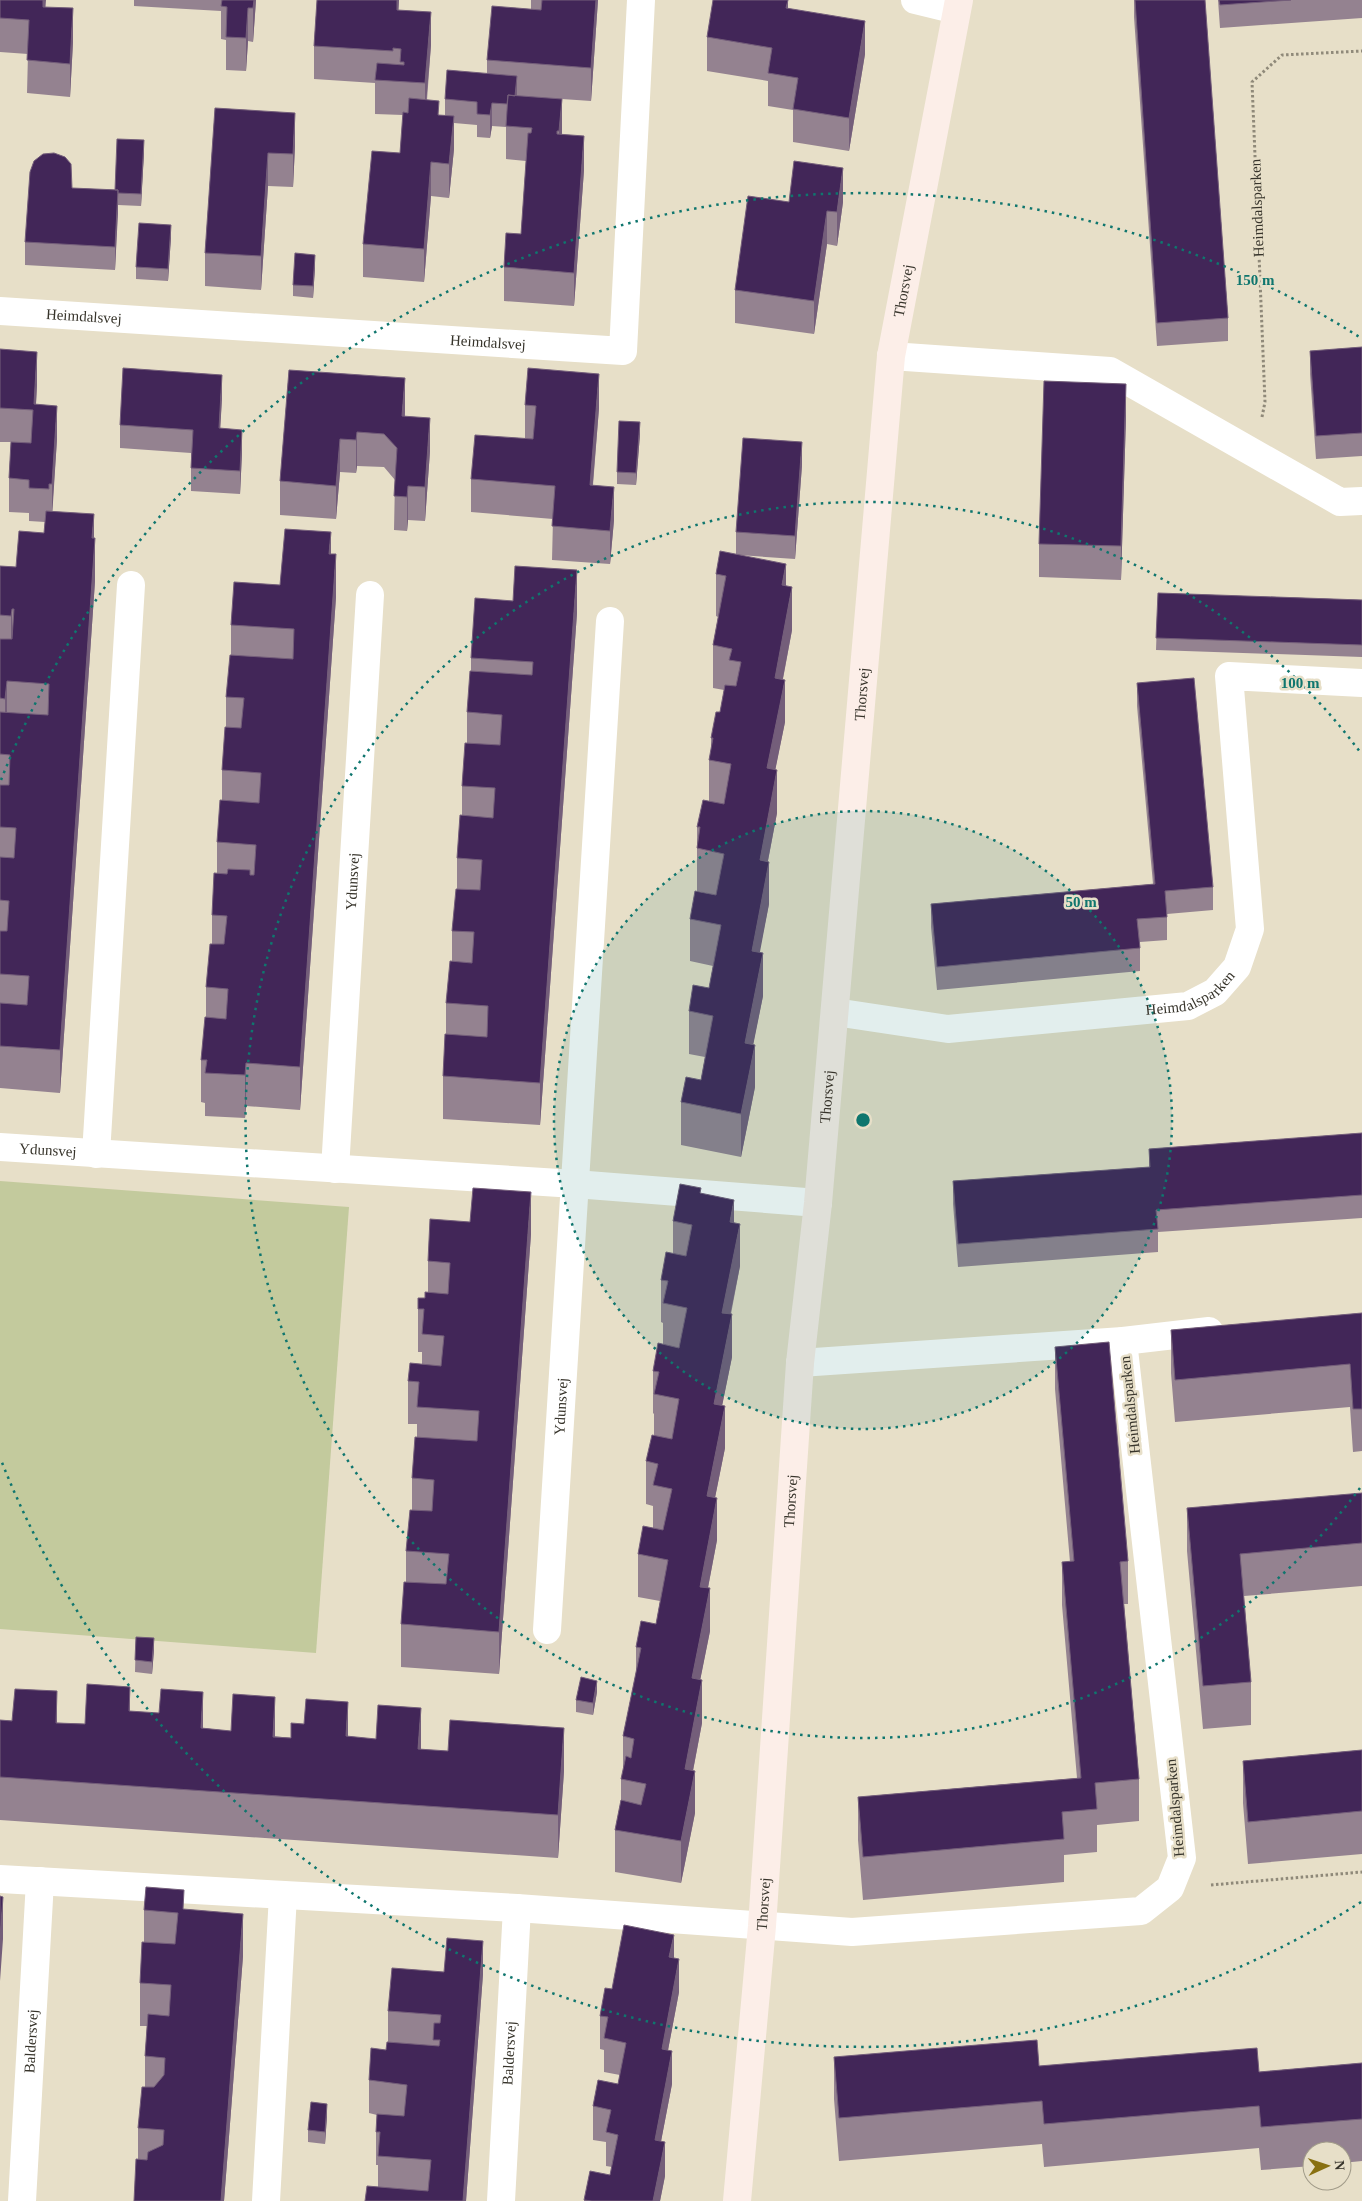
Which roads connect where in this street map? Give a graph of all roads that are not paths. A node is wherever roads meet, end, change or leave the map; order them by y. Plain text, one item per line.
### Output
1 (641, 0) edge
2 (915, 0) edge
3 (958, 5) edge
4 (0, 311) edge
5 (891, 356) junction
6 (1362, 501) edge
7 (131, 585) dead end
8 (370, 595) dead end
9 (610, 621) dead end
10 (1362, 683) edge
11 (835, 1012) junction
12 (0, 1148) edge
13 (96, 1154) junction
14 (335, 1169) junction
15 (575, 1184) junction
16 (818, 1202) junction
17 (1238, 1328) edge
18 (1123, 1341) junction
19 (800, 1363) junction
20 (547, 1630) dead end
21 (0, 1879) edge
22 (40, 1881) junction
23 (283, 1895) junction
24 (517, 1908) junction
25 (762, 1926) junction
26 (22, 2201) edge
27 (266, 2201) edge
28 (501, 2201) edge
29 (737, 2201) edge

1 - 4 street, Heimdalsvej
2 - 3 street
3 - 5 street, Thorsvej
5 - 6 street
5 - 11 street, Thorsvej
7 - 13 street, Ydunsvej
8 - 14 street, Ydunsvej
9 - 15 street, Ydunsvej
10 - 11 street, Heimdalsparken
11 - 16 street, Thorsvej
12 - 13 street, Ydunsvej
13 - 14 street, Ydunsvej
14 - 15 street, Ydunsvej
15 - 16 street, Ydunsvej
15 - 20 street, Ydunsvej
16 - 19 street, Thorsvej
17 - 18 street, Heimdalsparken
18 - 19 street, Heimdalsparken
18 - 25 street, Heimdalsparken
19 - 25 street, Thorsvej
21 - 22 street
22 - 23 street
22 - 26 street, Baldersvej
23 - 24 street
23 - 27 street
24 - 25 street
24 - 28 street, Baldersvej
25 - 29 street, Thorsvej

